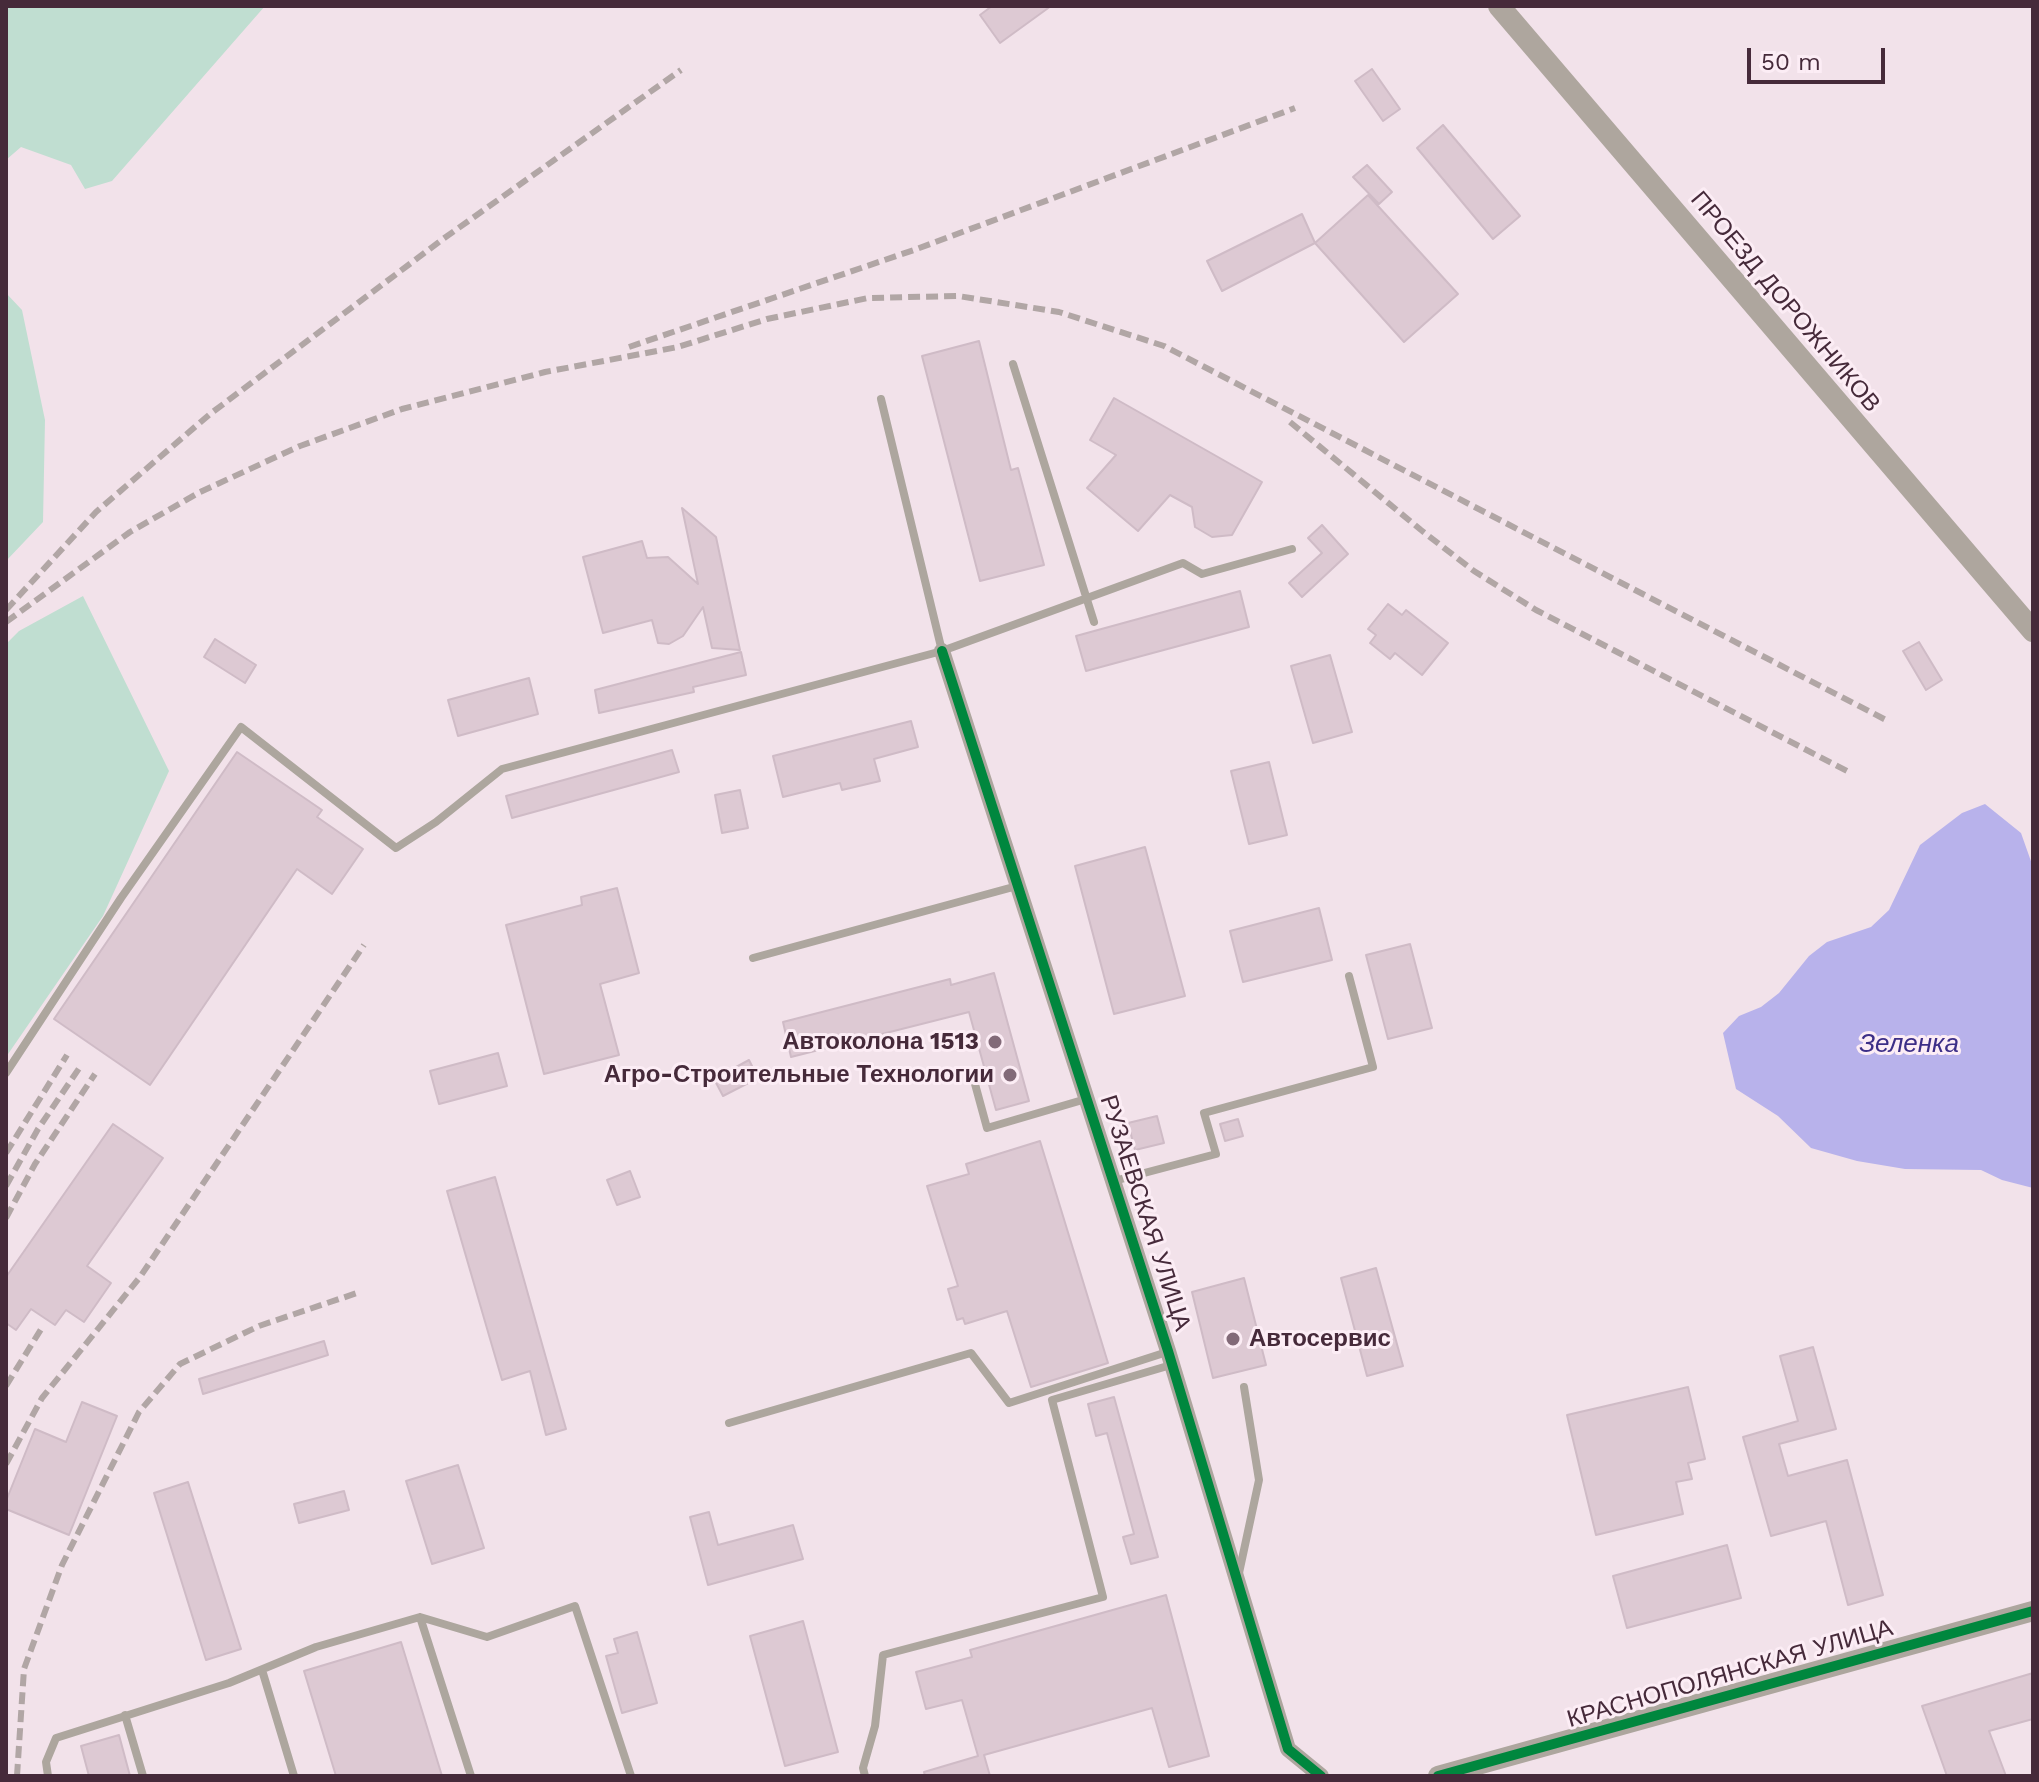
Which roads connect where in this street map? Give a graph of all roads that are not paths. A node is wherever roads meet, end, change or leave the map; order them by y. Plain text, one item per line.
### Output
1 (1499, 6) edge
2 (1013, 364) dead end
3 (881, 399) dead end
4 (1292, 549) dead end
5 (1087, 600) junction
6 (1094, 622) dead end
7 (2033, 631) edge
8 (942, 651) junction
9 (1018, 886) junction
10 (753, 958) dead end
11 (1349, 976) dead end
12 (6, 1073) edge
13 (972, 1073) dead end
14 (1087, 1099) junction
15 (1114, 1181) junction
16 (1170, 1358) junction
17 (1244, 1387) dead end
18 (729, 1423) dead end
19 (1238, 1578) junction
20 (2033, 1611) edge
21 (420, 1617) junction
22 (262, 1670) junction
23 (125, 1715) junction
24 (48, 1776) edge
25 (143, 1776) edge
26 (294, 1776) edge
27 (471, 1776) edge
28 (631, 1776) edge
29 (865, 1776) edge
30 (1321, 1776) edge
31 (1438, 1776) edge

1 - 7 main road, ПРОЕЗД ДОРОЖНИКОВ
2 - 5 lane
3 - 8 lane
4 - 5 lane
5 - 6 lane
5 - 8 lane
8 - 9 street, РУЗАЕВСКАЯ УЛИЦА
8 - 12 lane
9 - 10 lane
9 - 14 street, РУЗАЕВСКАЯ УЛИЦА
11 - 15 lane
13 - 14 lane
14 - 15 street, РУЗАЕВСКАЯ УЛИЦА
15 - 16 street, РУЗАЕВСКАЯ УЛИЦА
16 - 18 lane
16 - 19 street, РУЗАЕВСКАЯ УЛИЦА
16 - 29 lane
17 - 19 lane
19 - 30 street, РУЗАЕВСКАЯ УЛИЦА
20 - 31 street, КРАСНОПОЛЯНСКАЯ УЛИЦА
21 - 22 lane
21 - 27 lane
21 - 28 lane
22 - 23 lane
22 - 26 lane
23 - 24 lane
23 - 25 lane

